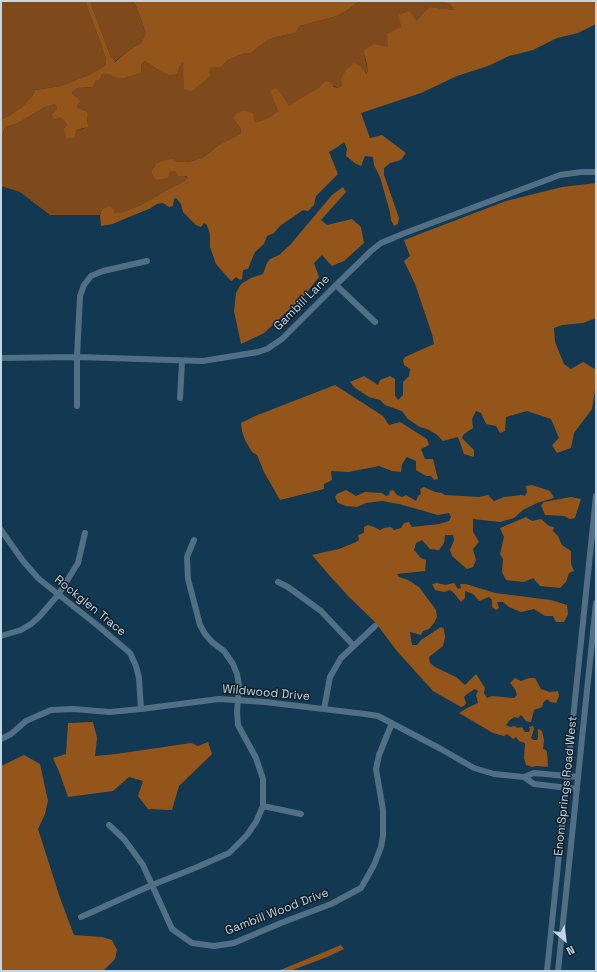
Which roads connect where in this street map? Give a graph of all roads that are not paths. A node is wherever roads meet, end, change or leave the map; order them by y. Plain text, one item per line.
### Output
1 (596, 172) edge
2 (147, 261) dead end
3 (336, 285) junction
4 (375, 322) dead end
5 (77, 357) junction
6 (1, 358) edge
7 (182, 361) junction
8 (180, 398) dead end
9 (77, 406) dead end
10 (596, 496) edge
11 (1, 530) edge
12 (85, 533) dead end
13 (3, 538) edge
14 (194, 540) dead end
15 (278, 582) dead end
16 (58, 595) junction
17 (596, 602) edge
18 (375, 626) dead end
19 (1, 636) edge
20 (354, 646) junction
21 (237, 701) junction
22 (141, 709) junction
23 (324, 709) junction
24 (392, 723) junction
25 (1, 739) edge
26 (567, 775) junction
27 (578, 776) junction
28 (524, 777) junction
29 (566, 788) junction
30 (577, 790) junction
31 (263, 806) junction
32 (301, 814) dead end
33 (109, 825) dead end
34 (152, 885) junction
35 (80, 917) dead end
36 (547, 971) edge
37 (558, 971) edge

1 - 3 street, Gambill Lane
2 - 5 street
3 - 4 street
3 - 7 street, Gambill Lane
5 - 6 street, Gambill Lane
5 - 7 street, Gambill Lane
5 - 9 street
7 - 8 street
10 - 26 street
11 - 13 street, Rockglen Trace
12 - 16 street
13 - 16 street, Rockglen Trace
14 - 21 street
15 - 20 street
16 - 19 street
16 - 22 street, Rockglen Trace
17 - 27 street, Enon Springs Road West
18 - 20 street
20 - 23 street
21 - 22 street, Wildwood Drive
21 - 23 street, Wildwood Drive
21 - 31 street
22 - 25 street, Wildwood Drive
23 - 24 street, Wildwood Drive
24 - 28 street, Wildwood Drive
24 - 34 street, Gambill Wood Drive
26 - 27 street, Wildwood Drive
26 - 28 street, Wildwood Drive
26 - 29 street
27 - 30 street, Enon Springs Road West
28 - 29 street, Wildwood Drive
29 - 30 street, Wildwood Drive
29 - 36 street
30 - 37 street, Enon Springs Road West
31 - 32 street
31 - 34 street
33 - 34 street, Gambill Wood Drive
34 - 35 street

